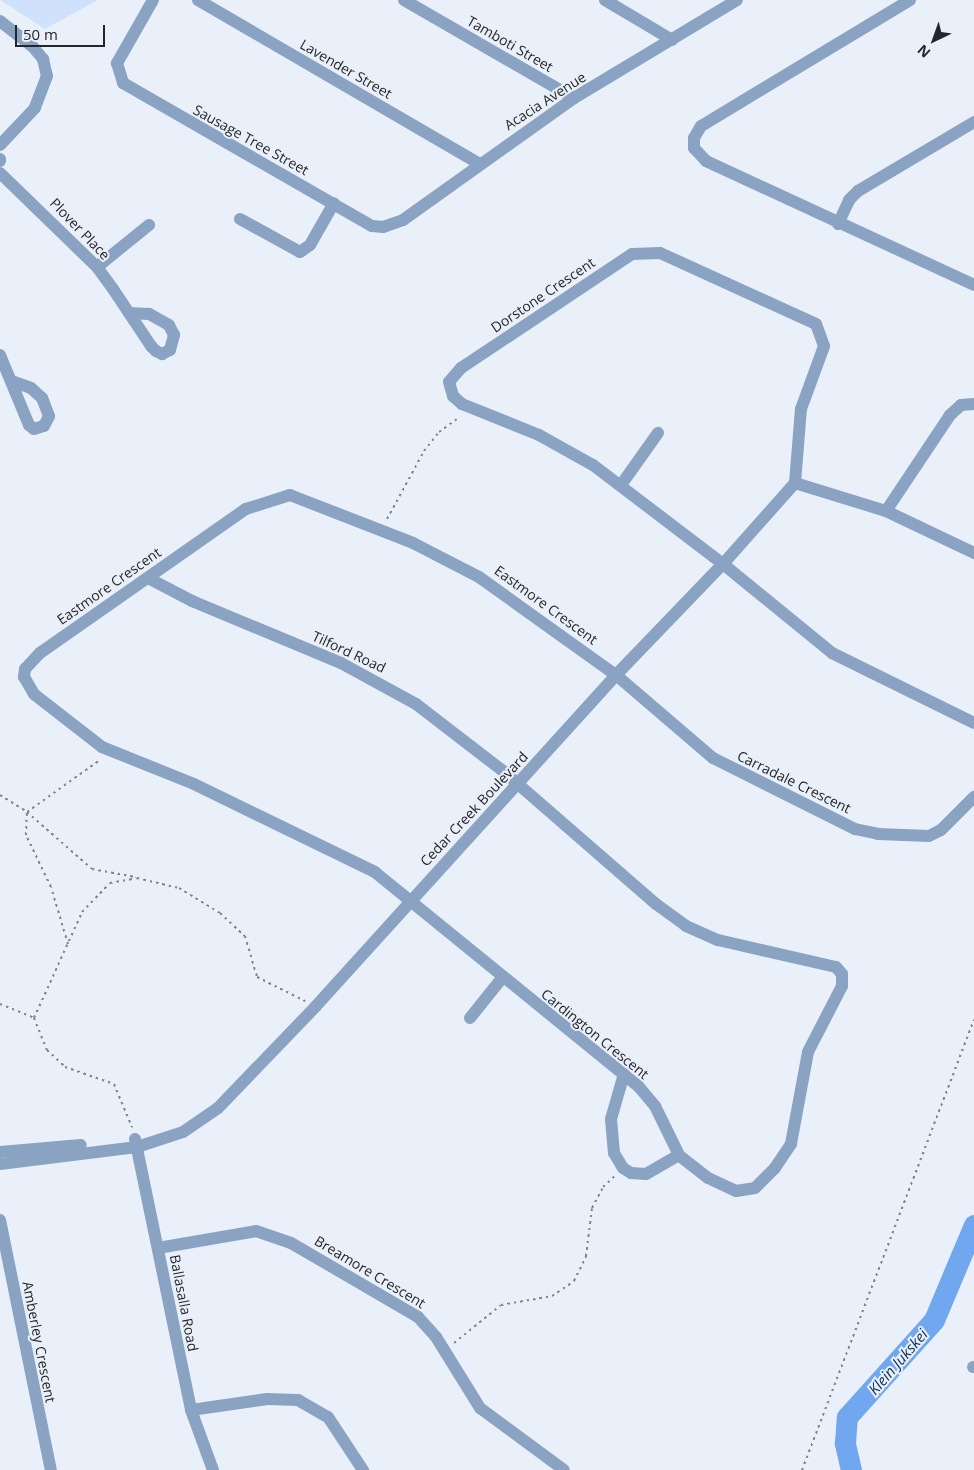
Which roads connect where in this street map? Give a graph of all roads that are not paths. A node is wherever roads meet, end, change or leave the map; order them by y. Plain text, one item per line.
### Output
1 (152, 0) edge
2 (198, 0) edge
3 (404, 0) edge
4 (605, 0) edge
5 (737, 0) edge
6 (910, 0) edge
7 (0, 21) edge
8 (672, 40) junction
9 (574, 98) junction
10 (974, 122) edge
11 (0, 145) edge
12 (478, 164) junction
13 (0, 173) edge
14 (334, 203) junction
15 (240, 219) dead end
16 (838, 224) junction
17 (149, 225) dead end
18 (372, 226) joint
19 (97, 267) junction
20 (974, 284) edge
21 (129, 313) dead end
22 (0, 355) edge
23 (12, 382) dead end
24 (974, 404) edge
25 (658, 433) dead end
26 (795, 483) junction
27 (621, 486) junction
28 (886, 511) junction
29 (974, 553) edge
30 (723, 564) junction
31 (148, 578) junction
32 (616, 675) junction
33 (974, 723) edge
34 (518, 784) junction
35 (974, 797) edge
36 (411, 900) junction
37 (502, 978) junction
38 (470, 1018) dead end
39 (624, 1074) junction
40 (136, 1143) junction
41 (0, 1152) edge
42 (679, 1155) junction
43 (0, 1164) edge
44 (0, 1220) edge
45 (158, 1248) junction
46 (191, 1410) junction
47 (50, 1470) edge
48 (213, 1470) edge
49 (363, 1470) edge
50 (564, 1470) edge

1 - 14 street, Sausage Tree Street
2 - 12 street, Lavender Street
3 - 9 street, Tamboti Street
4 - 8 street
5 - 8 street, Acacia Avenue
6 - 16 street
7 - 11 street
8 - 9 street, Acacia Avenue
9 - 12 street, Acacia Avenue
10 - 16 street
12 - 18 street, Acacia Avenue
13 - 19 street, Plover Place
14 - 15 street
14 - 18 street, Sausage Tree Street
16 - 20 street
17 - 19 street
19 - 21 street, Plover Place
22 - 23 street
24 - 28 street
25 - 27 street
26 - 27 street, Dorstone Crescent
26 - 28 street
26 - 30 street, Cedar Creek Boulevard
27 - 30 street, Dorstone Crescent
28 - 29 street
30 - 32 street, Cedar Creek Boulevard
30 - 33 street
31 - 32 street, Eastmore Crescent
31 - 34 street, Tilford Road
31 - 36 street, Eastmore Crescent
32 - 34 street, Cedar Creek Boulevard
32 - 35 street, Carradale Crescent
34 - 36 street, Cedar Creek Boulevard
34 - 42 street, Cardington Crescent
36 - 37 street, Cardington Crescent
36 - 40 street, Cedar Creek Boulevard
37 - 38 street
37 - 39 street, Cardington Crescent
39 - 42 street, Cardington Crescent
39 - 42 street
40 - 41 street, Cedar Creek Boulevard
40 - 43 street, Cedar Creek Boulevard
40 - 45 street, Ballasalla Road
44 - 47 street, Amberley Crescent
45 - 46 street, Ballasalla Road
45 - 50 street, Breamore Crescent
46 - 48 street, Ballasalla Road
46 - 49 street

